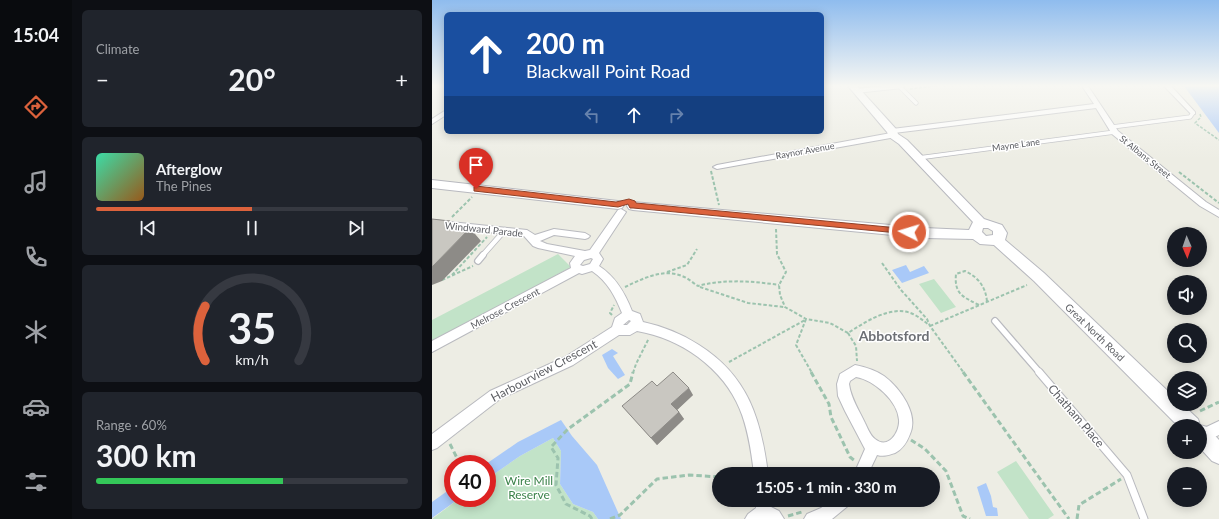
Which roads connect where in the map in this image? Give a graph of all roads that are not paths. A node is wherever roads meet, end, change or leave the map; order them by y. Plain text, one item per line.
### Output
1 (873, 110) edge
2 (1066, 110) edge
3 (1101, 110) edge
4 (1190, 110) edge
5 (444, 113) edge
6 (1193, 113) joint
7 (433, 120) edge
8 (444, 120) edge
9 (1114, 130) junction
10 (893, 133) junction
11 (918, 158) junction
12 (717, 167) road end
13 (432, 184) edge
14 (624, 207) junction
15 (1219, 214) edge
16 (432, 223) edge
17 (979, 229) junction
18 (505, 230) junction
19 (585, 236) dead end
20 (534, 239) junction
21 (589, 254) junction
22 (478, 261) dead end
23 (593, 266) junction
24 (578, 269) junction
25 (995, 321) dead end
26 (622, 322) junction
27 (639, 331) junction
28 (432, 347) edge
29 (1185, 419) edge
30 (1219, 428) edge
31 (1207, 430) edge
32 (1207, 441) edge
33 (432, 443) edge
34 (874, 447) junction
35 (1219, 454) edge
36 (760, 467) edge
37 (861, 467) edge
38 (835, 507) edge
39 (810, 515) edge
40 (1144, 519) edge

1 - 10 street
2 - 10 street, Raynor Avenue
3 - 9 street, St Albans Street
4 - 6 street
5 - 7 street
6 - 9 lane, Mayne Lane
7 - 8 street
9 - 11 lane, Mayne Lane
9 - 15 street, St Albans Street
10 - 11 street
10 - 12 street, Raynor Avenue
11 - 17 street
13 - 14 street
14 - 17 street
14 - 21 street
16 - 18 street, Windward Parade
17 - 29 street, Great North Road
18 - 20 street, Windward Parade
18 - 22 lane
19 - 20 street, Windward Parade
20 - 21 street, Windward Parade
21 - 23 street
21 - 24 street
23 - 24 street, Melrose Crescent
23 - 26 street
24 - 28 street, Melrose Crescent
25 - 40 lane, Chatham Place
26 - 27 street
26 - 27 street
26 - 33 street, Harbourview Crescent
27 - 36 street
30 - 31 street
32 - 35 street, Great North Road
34 - 34 street
34 - 37 street
38 - 39 street

